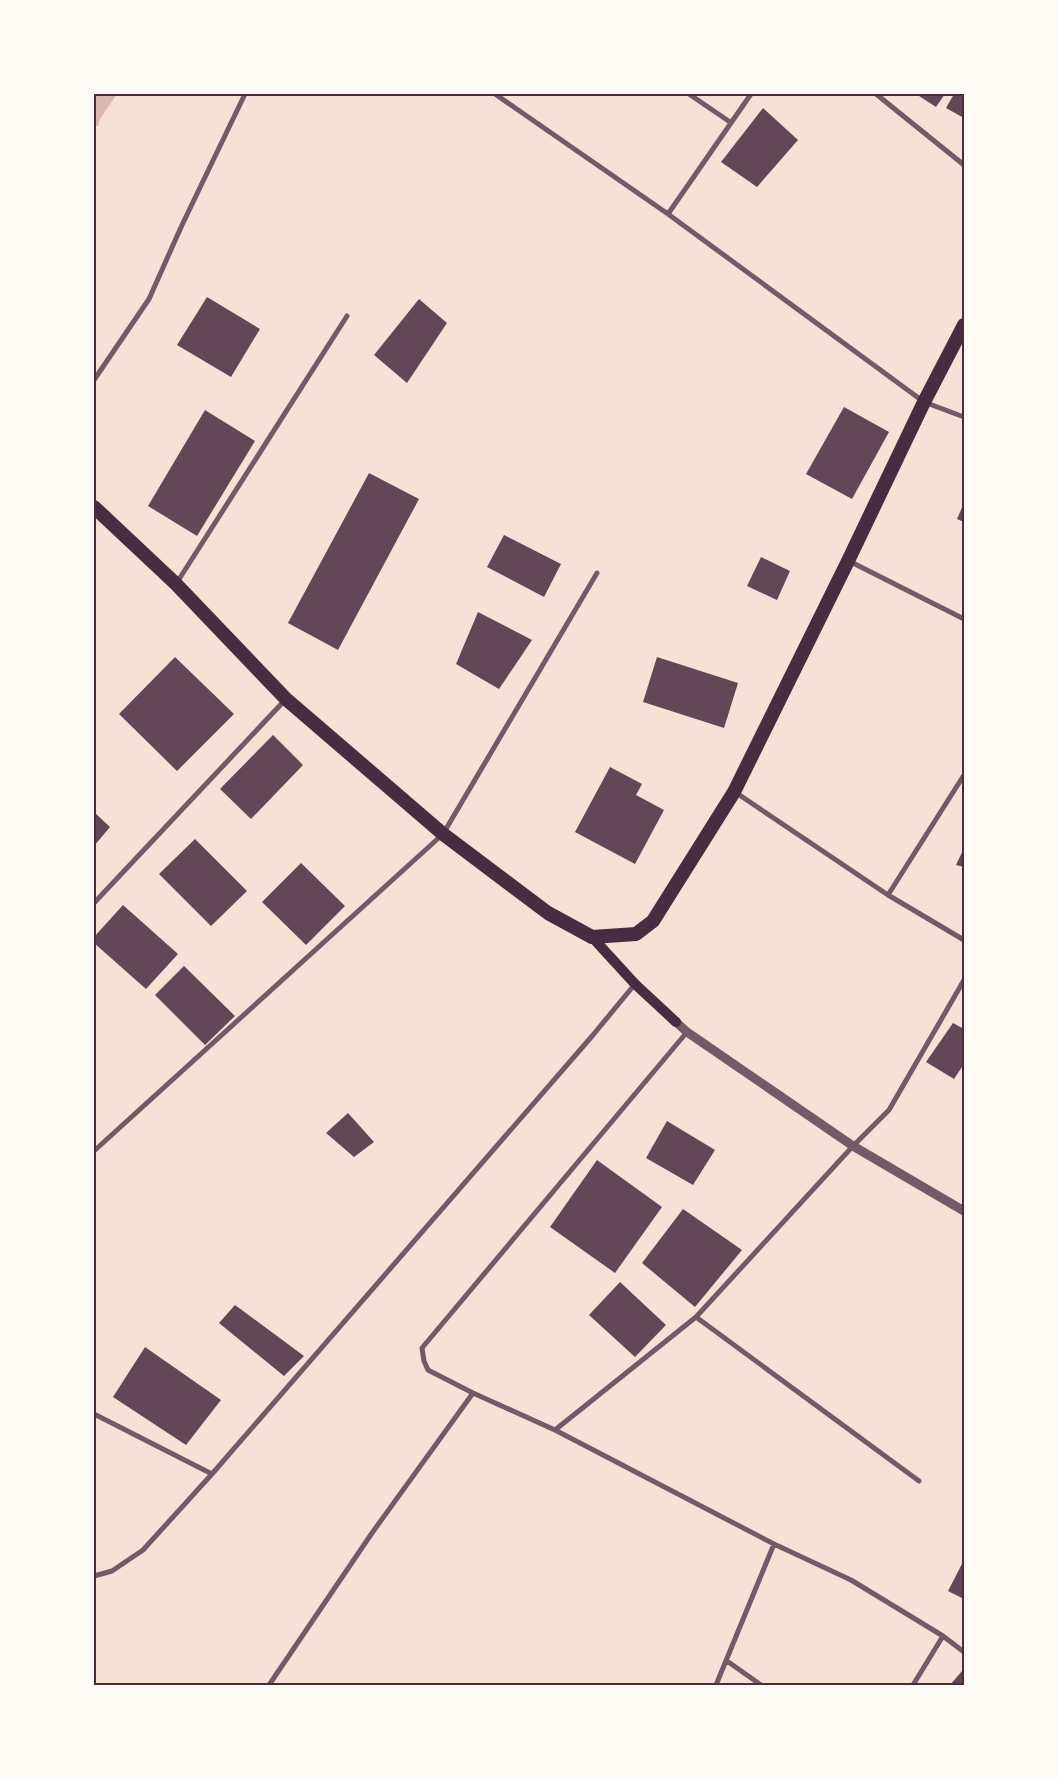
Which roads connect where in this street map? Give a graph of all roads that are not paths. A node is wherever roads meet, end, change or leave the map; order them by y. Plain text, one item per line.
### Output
1 (245, 94) edge
2 (494, 94) edge
3 (689, 94) edge
4 (751, 94) edge
5 (876, 94) edge
6 (730, 122) junction
7 (964, 166) edge
8 (668, 214) junction
9 (347, 316) dead end
10 (964, 325) edge
11 (94, 380) edge
12 (924, 402) junction
13 (964, 417) edge
14 (94, 507) edge
15 (848, 561) junction
16 (597, 573) dead end
17 (176, 584) junction
18 (964, 619) edge
19 (286, 699) junction
20 (964, 775) edge
21 (734, 792) junction
22 (443, 834) junction
23 (888, 895) junction
24 (94, 903) edge
25 (592, 937) junction
26 (964, 940) edge
27 (964, 980) edge
28 (635, 984) junction
29 (676, 1022) joint
30 (688, 1032) junction
31 (853, 1146) junction
32 (94, 1151) edge
33 (964, 1211) edge
34 (696, 1318) junction
35 (474, 1393) junction
36 (94, 1414) edge
37 (555, 1430) junction
38 (212, 1474) junction
39 (919, 1481) dead end
40 (774, 1544) junction
41 (94, 1576) edge
42 (943, 1636) junction
43 (964, 1652) edge
44 (727, 1661) junction
45 (269, 1685) edge
46 (716, 1685) edge
47 (761, 1685) edge
48 (913, 1685) edge

1 - 11 street
2 - 8 street
3 - 6 street
4 - 6 street
5 - 7 street
6 - 8 street
8 - 12 street
9 - 17 street
10 - 12 highway
12 - 13 street
12 - 15 highway
14 - 17 highway
15 - 18 street
15 - 21 highway
16 - 22 street
17 - 19 highway
19 - 22 highway
19 - 24 street
20 - 23 street
21 - 23 street
21 - 25 highway
22 - 25 highway
22 - 32 street
23 - 26 street
25 - 28 main road
27 - 31 street
28 - 29 main road
28 - 38 street
29 - 30 street
30 - 31 street
30 - 35 street
31 - 33 street
31 - 34 street
34 - 37 street
34 - 39 street
35 - 37 street
35 - 45 street
36 - 38 street
37 - 40 street
38 - 41 street
40 - 42 street
40 - 44 street
42 - 43 street
42 - 48 street
44 - 46 street
44 - 47 street

